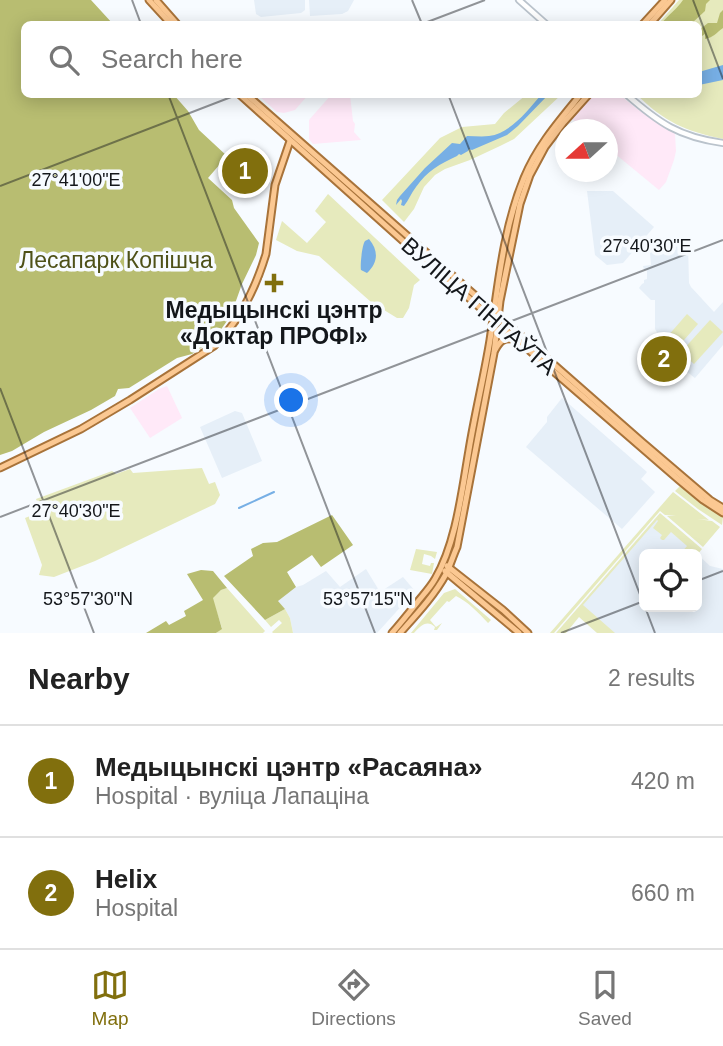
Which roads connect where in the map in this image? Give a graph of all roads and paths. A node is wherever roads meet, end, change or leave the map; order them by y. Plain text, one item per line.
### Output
1 (149, 0) edge
2 (156, 0) edge
3 (519, 0) edge
4 (664, 0) edge
5 (671, 0) edge
6 (168, 21) edge
7 (174, 21) edge
8 (543, 21) edge
9 (646, 21) edge
10 (653, 21) edge
11 (244, 98) edge
12 (250, 98) edge
13 (578, 98) edge
14 (585, 98) edge
15 (631, 98) edge
16 (290, 138) junction
17 (723, 143) edge
18 (302, 152) junction
19 (289, 153) junction
20 (266, 254) junction
21 (498, 285) junction
22 (479, 299) junction
23 (495, 317) junction
24 (516, 339) junction
25 (494, 353) junction
26 (468, 451) junction
27 (473, 460) junction
28 (0, 468) edge
29 (468, 471) junction
30 (681, 479) junction
31 (723, 511) edge
32 (446, 568) junction
33 (392, 633) edge
34 (400, 633) edge
35 (519, 633) edge
36 (528, 633) edge

1 - 6 main road
2 - 7 main road
3 - 8 street
4 - 9 main road
5 - 10 main road
11 - 16 main road, ВУЛІЦА ГІНТАЎТА
12 - 16 main road, ВУЛІЦА ГІНТАЎТА
13 - 21 main road
14 - 23 main road
15 - 17 street
16 - 18 main road, ВУЛІЦА ГІНТАЎТА
16 - 19 main road
16 - 20 main road
16 - 22 main road, ВУЛІЦА ГІНТАЎТА
18 - 19 main road
18 - 23 main road, ВУЛІЦА ГІНТАЎТА
19 - 20 main road
20 - 28 main road
21 - 22 main road
21 - 23 main road
22 - 23 main road, ВУЛІЦА ГІНТАЎТА
23 - 24 main road, ВУЛІЦА ГІНТАЎТА
23 - 25 main road
23 - 26 main road
23 - 30 main road, ВУЛІЦА ГІНТАЎТА
24 - 25 main road
24 - 30 main road, ВУЛІЦА ГІНТАЎТА
25 - 27 main road
26 - 27 main road
26 - 29 main road
27 - 29 main road
29 - 32 main road
30 - 31 main road, ВУЛІЦА ГІНТАЎТА
32 - 33 main road
32 - 34 main road
32 - 35 main road
32 - 36 main road

